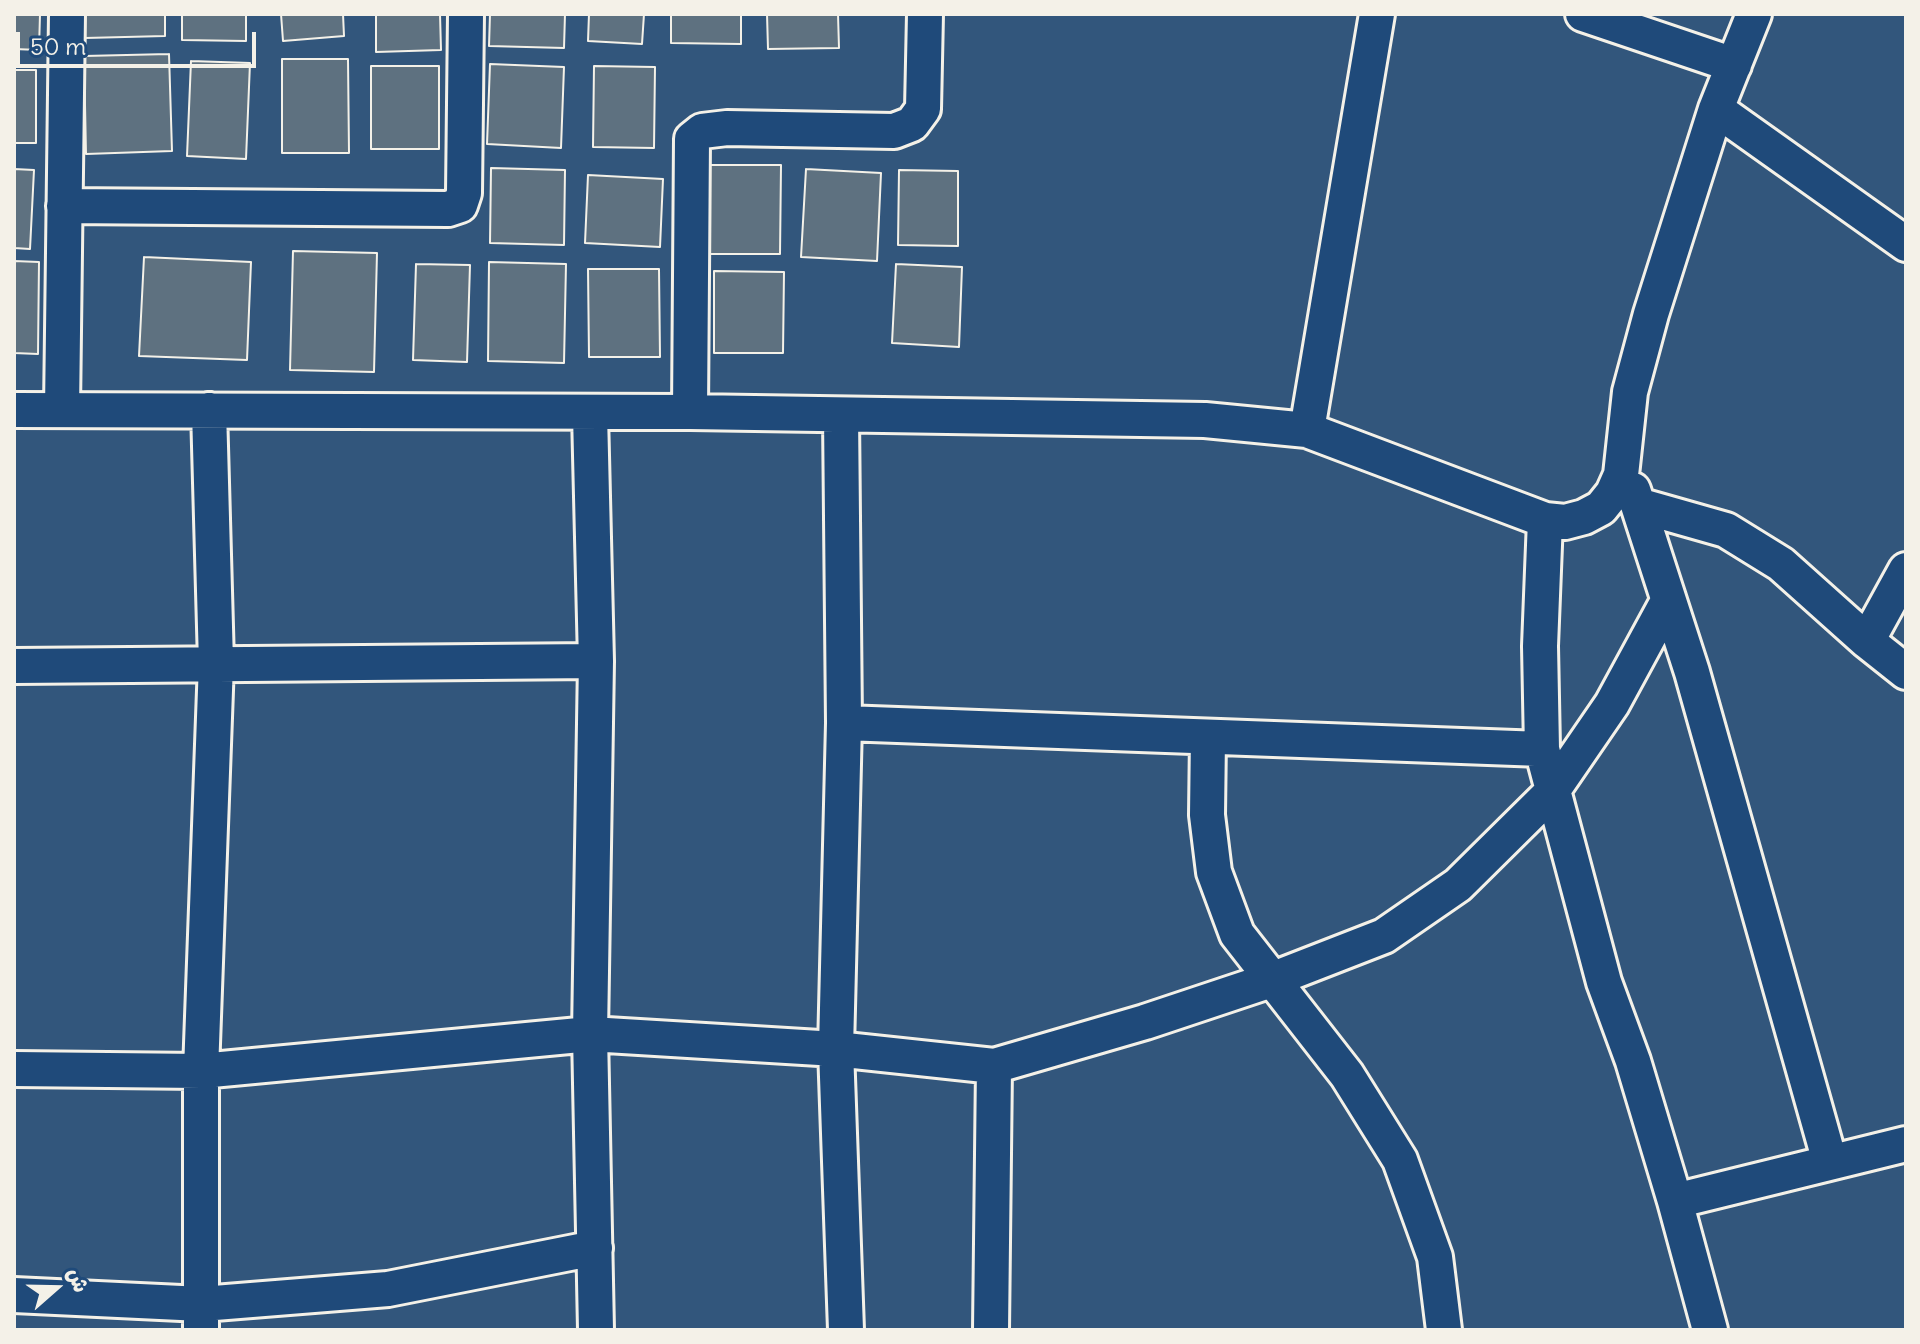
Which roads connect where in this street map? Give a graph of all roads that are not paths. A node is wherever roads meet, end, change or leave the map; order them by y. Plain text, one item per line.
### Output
1 (67, 14) edge
2 (466, 14) edge
3 (925, 14) edge
4 (1377, 14) edge
5 (1583, 14) edge
6 (1754, 14) edge
7 (1734, 65) junction
8 (1716, 109) junction
9 (64, 206) junction
10 (1906, 244) edge
11 (14, 410) edge
12 (62, 410) junction
13 (209, 410) junction
14 (690, 412) junction
15 (590, 414) junction
16 (841, 415) junction
17 (1307, 430) junction
18 (1622, 455) junction
19 (1638, 505) junction
20 (1545, 520) junction
21 (1906, 570) edge
22 (1668, 601) junction
23 (1867, 641) junction
24 (596, 661) junction
25 (216, 663) junction
26 (14, 666) edge
27 (1906, 672) edge
28 (844, 723) junction
29 (1208, 737) junction
30 (1542, 749) junction
31 (1551, 793) junction
32 (1271, 980) junction
33 (590, 1034) junction
34 (836, 1049) junction
35 (994, 1066) junction
36 (14, 1069) edge
37 (201, 1071) junction
38 (1906, 1144) edge
39 (1830, 1162) junction
40 (1675, 1201) junction
41 (595, 1248) junction
42 (14, 1295) edge
43 (202, 1317) edge
44 (596, 1330) edge
45 (846, 1330) edge
46 (991, 1330) edge
47 (1444, 1330) edge
48 (1710, 1330) edge

1 - 9 street
2 - 9 street
3 - 14 street
4 - 17 street
5 - 7 street
6 - 7 street
7 - 8 street
8 - 10 street
8 - 18 street
9 - 12 street
11 - 12 street
12 - 13 street
13 - 15 street
13 - 25 street
14 - 15 street
14 - 16 street
15 - 24 street
16 - 17 street
16 - 28 street
17 - 20 street
18 - 19 street
18 - 20 street
19 - 22 street
19 - 23 street
20 - 30 street
21 - 23 street
22 - 31 street
22 - 39 street
23 - 27 street
24 - 25 street
24 - 33 street
25 - 26 street
25 - 37 street
28 - 29 street
28 - 34 street
29 - 30 street
29 - 32 street
30 - 31 street
31 - 32 street
31 - 40 street
32 - 35 street
32 - 47 street
33 - 34 street
33 - 37 street
33 - 41 street
34 - 35 street
34 - 45 street
35 - 46 street
36 - 37 street
37 - 43 street
38 - 39 street
39 - 40 street
40 - 48 street
41 - 43 street
41 - 44 street
42 - 43 street

